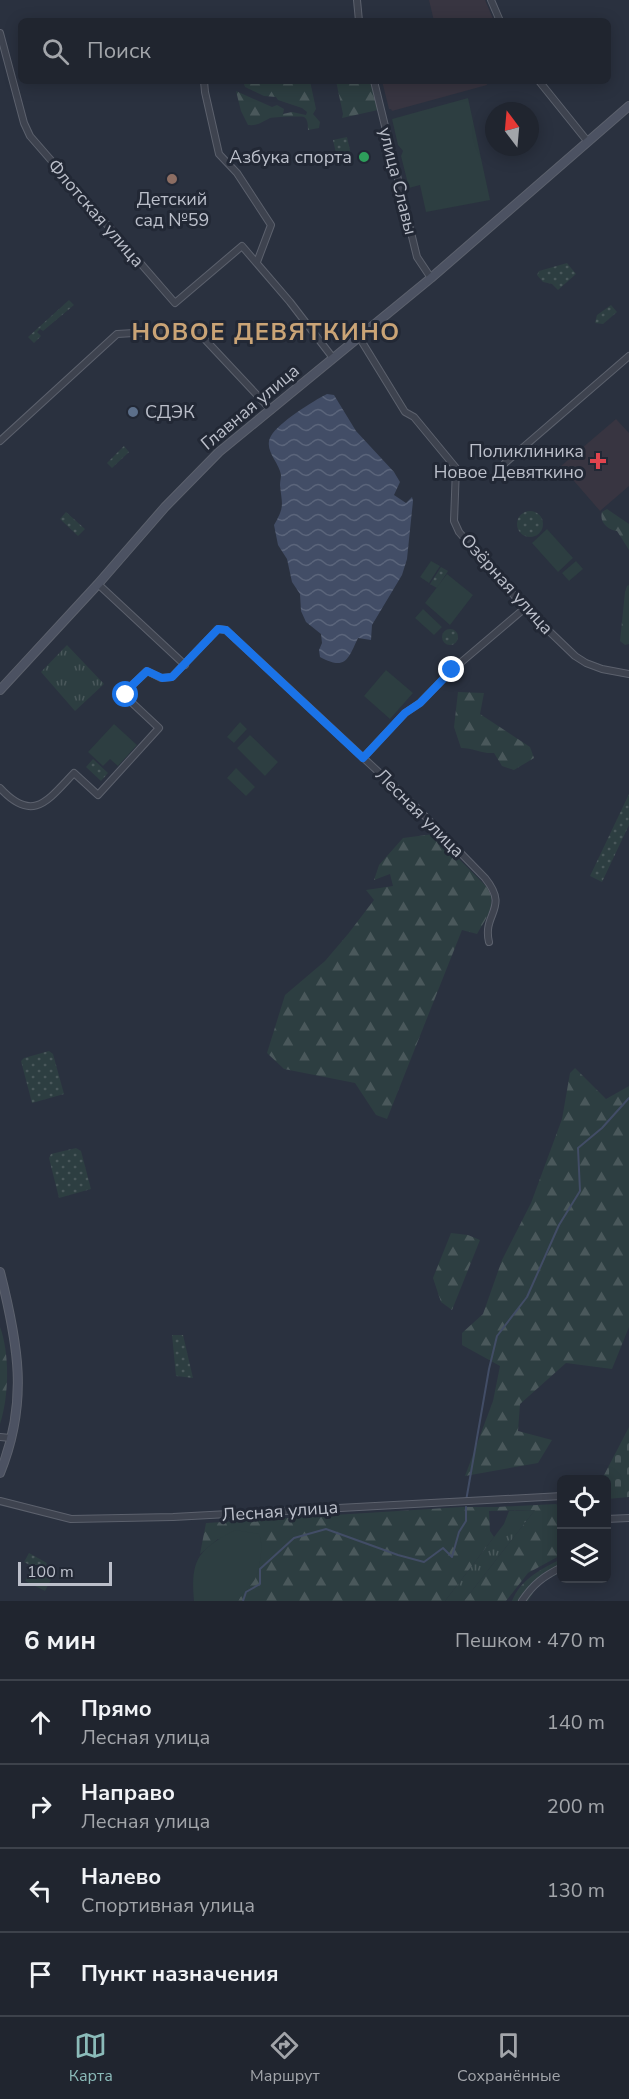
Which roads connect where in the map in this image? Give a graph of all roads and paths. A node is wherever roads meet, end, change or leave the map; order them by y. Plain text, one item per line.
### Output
1 (357, 0) edge
2 (491, 0) edge
3 (359, 18) edge
4 (500, 18) edge
5 (0, 33) edge
6 (204, 84) edge
7 (376, 84) edge
8 (541, 84) edge
9 (629, 106) edge
10 (588, 142) junction
11 (257, 262) junction
12 (431, 278) junction
13 (359, 337) junction
14 (629, 356) edge
15 (333, 358) junction
16 (271, 410) junction
17 (0, 441) edge
18 (505, 463) dead end
19 (98, 584) junction
20 (525, 608) junction
21 (185, 665) junction
22 (629, 674) edge
23 (0, 690) edge
24 (363, 758) junction
25 (0, 788) edge
26 (489, 942) dead end
27 (0, 1272) edge
28 (0, 1437) edge
29 (11, 1438) junction
30 (0, 1473) edge
31 (557, 1496) edge
32 (0, 1501) edge
33 (629, 1518) edge
34 (611, 1519) edge
35 (557, 1569) edge
36 (522, 1601) edge

1 - 3 street
2 - 4 street
5 - 11 street, Флотская улица
6 - 11 street
7 - 12 street, улица Славы
8 - 10 street
9 - 10 main road, Главная улица
10 - 12 main road, Главная улица
11 - 15 street
12 - 13 main road, Главная улица
13 - 15 main road, Главная улица
13 - 20 street, Озёрная улица
14 - 18 street
15 - 16 main road, Главная улица
16 - 17 street
16 - 19 main road, Главная улица
19 - 21 street
19 - 23 main road, Главная улица
20 - 22 street, Озёрная улица
20 - 24 street
21 - 24 street, Лесная улица
21 - 25 street, Лесная улица
24 - 26 street, Лесная улица
27 - 29 main road
28 - 29 street
29 - 30 main road
31 - 32 street, Лесная улица
33 - 34 street
35 - 36 street

